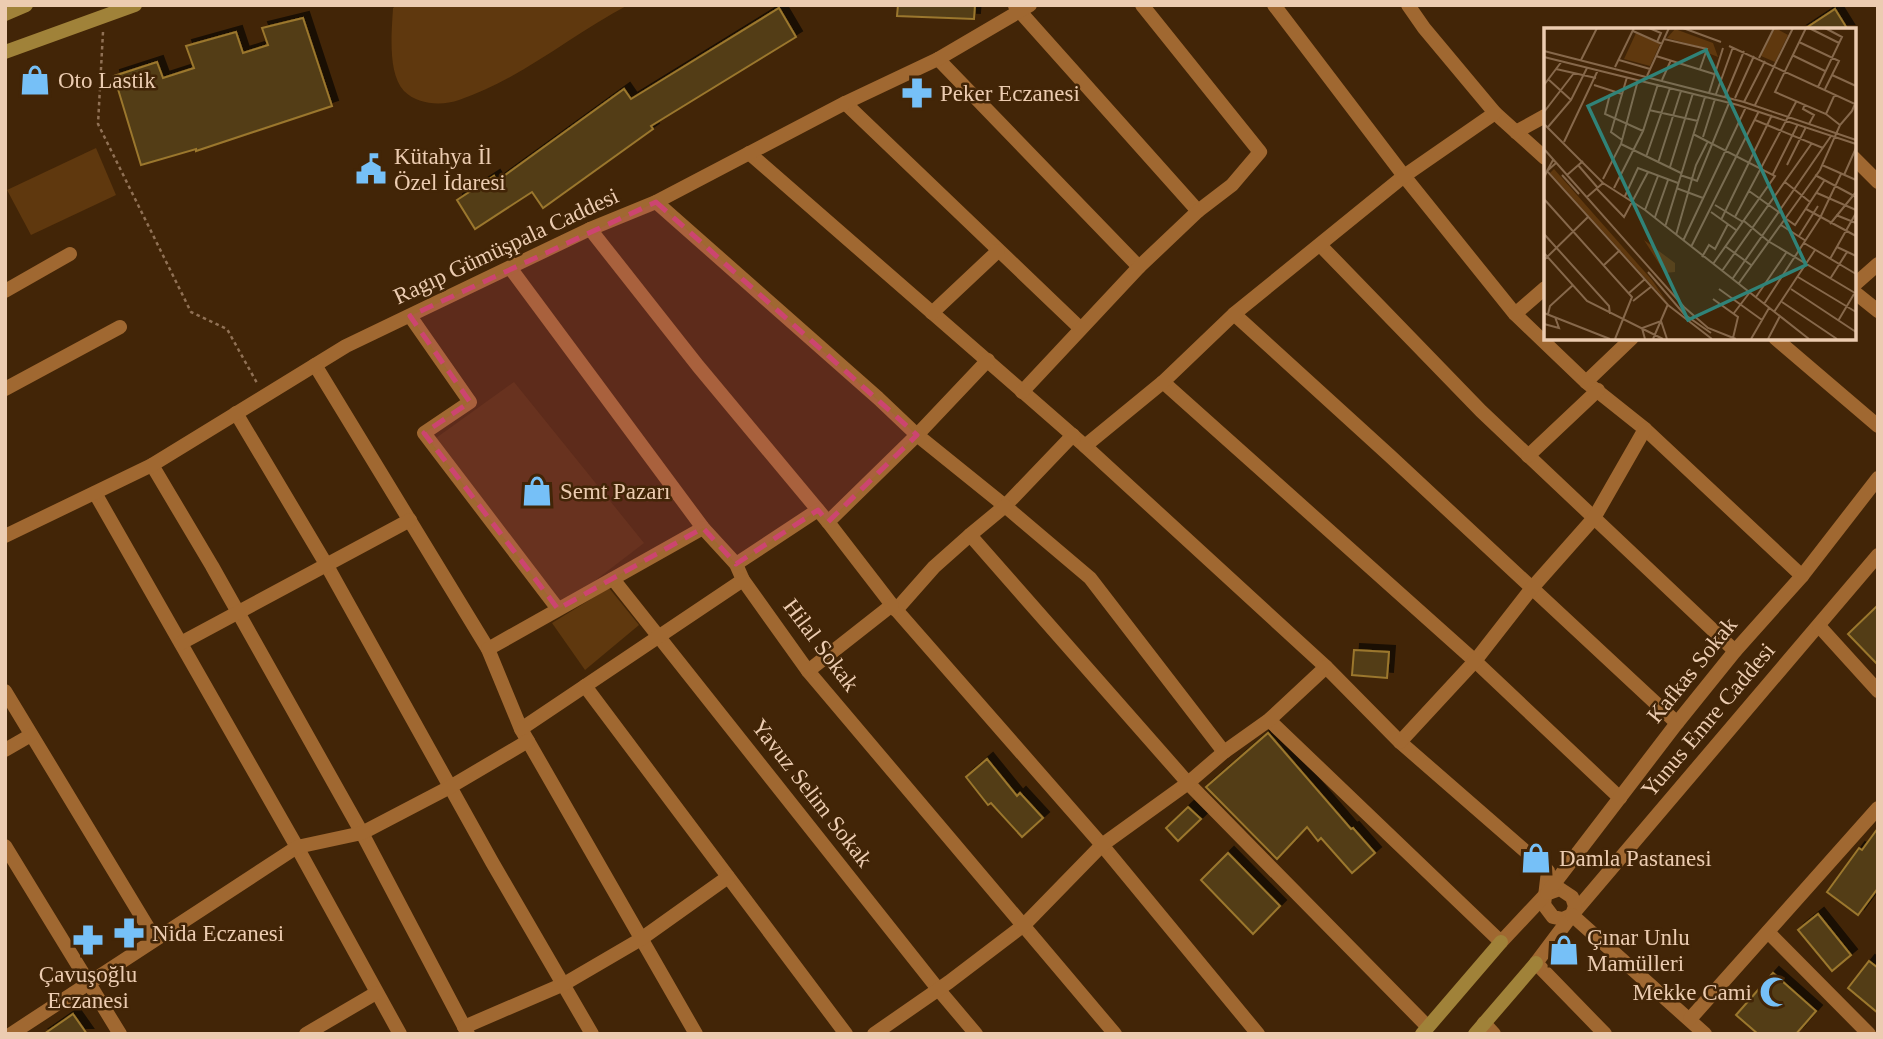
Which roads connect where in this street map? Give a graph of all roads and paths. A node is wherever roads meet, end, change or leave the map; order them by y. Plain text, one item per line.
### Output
1 (26, 5) edge
2 (135, 5) edge
3 (1142, 5) edge
4 (1274, 5) edge
5 (1408, 5) edge
6 (1021, 7) edge
7 (5, 15) edge
8 (104, 15) junction
9 (5, 52) edge
10 (938, 59) junction
11 (845, 103) junction
12 (1495, 113) junction
13 (1544, 117) edge
14 (1516, 132) junction
15 (749, 153) junction
16 (1544, 157) edge
17 (1855, 159) edge
18 (1404, 176) junction
19 (1878, 182) edge
20 (656, 202) junction
21 (1198, 211) junction
22 (590, 229) junction
23 (1321, 246) junction
24 (998, 251) junction
25 (69, 254) dead end
26 (1878, 264) edge
27 (1139, 267) junction
28 (511, 269) junction
29 (1855, 286) edge
30 (1544, 289) edge
31 (1855, 290) edge
32 (5, 291) edge
33 (1878, 311) edge
34 (932, 313) junction
35 (1234, 314) junction
36 (1515, 314) junction
37 (410, 316) junction
38 (120, 327) dead end
39 (1080, 328) junction
40 (1630, 340) edge
41 (1777, 340) edge
42 (988, 360) junction
43 (315, 365) junction
44 (1163, 382) junction
45 (1592, 386) junction
46 (5, 389) edge
47 (1022, 392) junction
48 (264, 396) junction
49 (236, 413) junction
50 (1878, 426) edge
51 (1645, 429) junction
52 (917, 435) junction
53 (1073, 435) junction
54 (1085, 446) junction
55 (1528, 456) junction
56 (152, 465) junction
57 (1878, 478) edge
58 (95, 493) junction
59 (1005, 506) junction
60 (817, 510) junction
61 (1594, 518) junction
62 (410, 520) junction
63 (828, 522) junction
64 (703, 528) junction
65 (970, 535) junction
66 (5, 537) edge
67 (1878, 555) edge
68 (326, 564) junction
69 (736, 564) junction
70 (1802, 576) junction
71 (613, 579) junction
72 (743, 580) junction
73 (1532, 588) junction
74 (894, 608) junction
75 (558, 609) junction
76 (238, 613) junction
77 (1819, 625) junction
78 (659, 637) junction
79 (181, 643) junction
80 (488, 649) junction
81 (1735, 651) junction
82 (1475, 661) junction
83 (1326, 667) junction
84 (808, 671) junction
85 (585, 687) junction
86 (5, 691) edge
87 (1878, 691) edge
88 (1269, 720) junction
89 (1677, 723) junction
90 (32, 735) junction
91 (525, 735) junction
92 (1400, 742) junction
93 (5, 750) edge
94 (1224, 752) junction
95 (1188, 783) junction
96 (450, 787) junction
97 (1620, 798) junction
98 (1878, 808) edge
99 (362, 833) junction
100 (1102, 845) junction
101 (5, 846) edge
102 (297, 847) junction
103 (728, 877) junction
104 (1546, 894) junction
105 (1572, 915) junction
106 (1024, 925) junction
107 (1768, 932) junction
108 (155, 939) junction
109 (641, 939) junction
110 (1501, 942) junction
111 (1536, 963) junction
112 (87, 983) junction
113 (564, 984) junction
114 (938, 989) junction
115 (376, 993) junction
116 (1690, 1019) junction
117 (466, 1030) edge
118 (1424, 1030) edge
119 (1485, 1030) edge
120 (11, 1034) edge
121 (120, 1034) edge
122 (306, 1034) edge
123 (400, 1034) edge
124 (592, 1034) edge
125 (696, 1034) edge
126 (846, 1034) edge
127 (874, 1034) edge
128 (976, 1034) edge
129 (1115, 1034) edge
130 (1258, 1034) edge
131 (1605, 1034) edge
132 (1705, 1034) edge
133 (1868, 1034) edge

1 - 7 street
2 - 8 street
3 - 21 street
4 - 18 street
5 - 12 street
6 - 10 street, Ragıp Gümüşpala Caddesi
6 - 21 street
8 - 9 street
8 - 48 path
10 - 11 street, Ragıp Gümüşpala Caddesi
10 - 27 street
11 - 15 street, Ragıp Gümüşpala Caddesi
11 - 24 street
12 - 14 street
12 - 18 street
13 - 14 street
14 - 16 street
15 - 20 street, Ragıp Gümüşpala Caddesi
15 - 34 street
17 - 19 street
18 - 23 street
18 - 36 street
20 - 22 street, Ragıp Gümüşpala Caddesi
20 - 52 street
21 - 27 street
22 - 28 street, Ragıp Gümüşpala Caddesi
22 - 60 street
23 - 35 street
23 - 55 street
24 - 34 street
24 - 39 street
25 - 32 street
26 - 29 street
27 - 39 street
28 - 37 street, Ragıp Gümüşpala Caddesi
28 - 64 street, Hilal Sokak
30 - 36 street
31 - 33 street
34 - 42 street
35 - 44 street
35 - 73 street
36 - 45 street
37 - 43 street, Ragıp Gümüşpala Caddesi
37 - 75 street
38 - 46 street
39 - 47 street
40 - 45 street
41 - 50 street
42 - 47 street
42 - 52 street
43 - 48 street, Ragıp Gümüşpala Caddesi
43 - 62 street
44 - 54 street
44 - 82 street
45 - 51 street
45 - 55 street
47 - 53 street
48 - 49 street, Ragıp Gümüşpala Caddesi
49 - 56 street, Ragıp Gümüşpala Caddesi
49 - 68 street
51 - 61 street
51 - 70 street
52 - 59 street
52 - 63 street
53 - 54 street
53 - 59 street
54 - 83 street
55 - 61 street
56 - 58 street, Ragıp Gümüşpala Caddesi
56 - 76 street
57 - 70 street, Kafkas Sokak
58 - 66 street, Ragıp Gümüşpala Caddesi
58 - 79 street
59 - 65 street
59 - 94 street
60 - 63 street
60 - 69 street
61 - 73 street
61 - 81 street
62 - 68 street
62 - 80 street
63 - 74 street
64 - 69 street, Hilal Sokak
64 - 71 street
65 - 74 street
65 - 95 street
67 - 77 street, Yunus Emre Caddesi
68 - 76 street
68 - 96 street
69 - 72 street, Hilal Sokak
70 - 81 street, Kafkas Sokak
71 - 75 street
71 - 78 street, Yavuz Selim Sokak
72 - 78 street
72 - 84 street, Hilal Sokak
73 - 82 street
73 - 89 street
74 - 84 street
74 - 100 street
75 - 80 street
76 - 79 street
76 - 99 street
77 - 87 street
77 - 105 street, Yunus Emre Caddesi
78 - 85 street
78 - 114 street, Yavuz Selim Sokak
79 - 102 street
80 - 91 street
81 - 89 street, Kafkas Sokak
82 - 92 street
82 - 97 street
83 - 88 street
83 - 92 street
84 - 106 street, Hilal Sokak
85 - 91 street
85 - 103 street
86 - 90 street
88 - 94 street
88 - 110 street
89 - 97 street, Kafkas Sokak
90 - 93 street
90 - 108 street
91 - 96 street
91 - 109 street
92 - 104 street
94 - 95 street
95 - 100 street
95 - 118 street
96 - 99 street
96 - 113 street
97 - 104 street, Kafkas Sokak
98 - 107 street
99 - 102 street
99 - 117 street
100 - 106 street
100 - 130 street
101 - 112 street
102 - 108 street
102 - 115 street
103 - 109 street
103 - 126 street
104 - 105 street
104 - 105 street
104 - 110 street, Kafkas Sokak
105 - 111 street, Yunus Emre Caddesi
105 - 116 street
106 - 114 street
106 - 129 street, Hilal Sokak
107 - 116 street
107 - 133 street
108 - 112 street
109 - 113 street
109 - 125 street
110 - 118 street
111 - 119 street
111 - 131 street
112 - 120 street
112 - 121 street
113 - 117 street
113 - 124 street
114 - 127 street
114 - 128 street, Yavuz Selim Sokak
115 - 122 street
115 - 123 street
116 - 132 street

